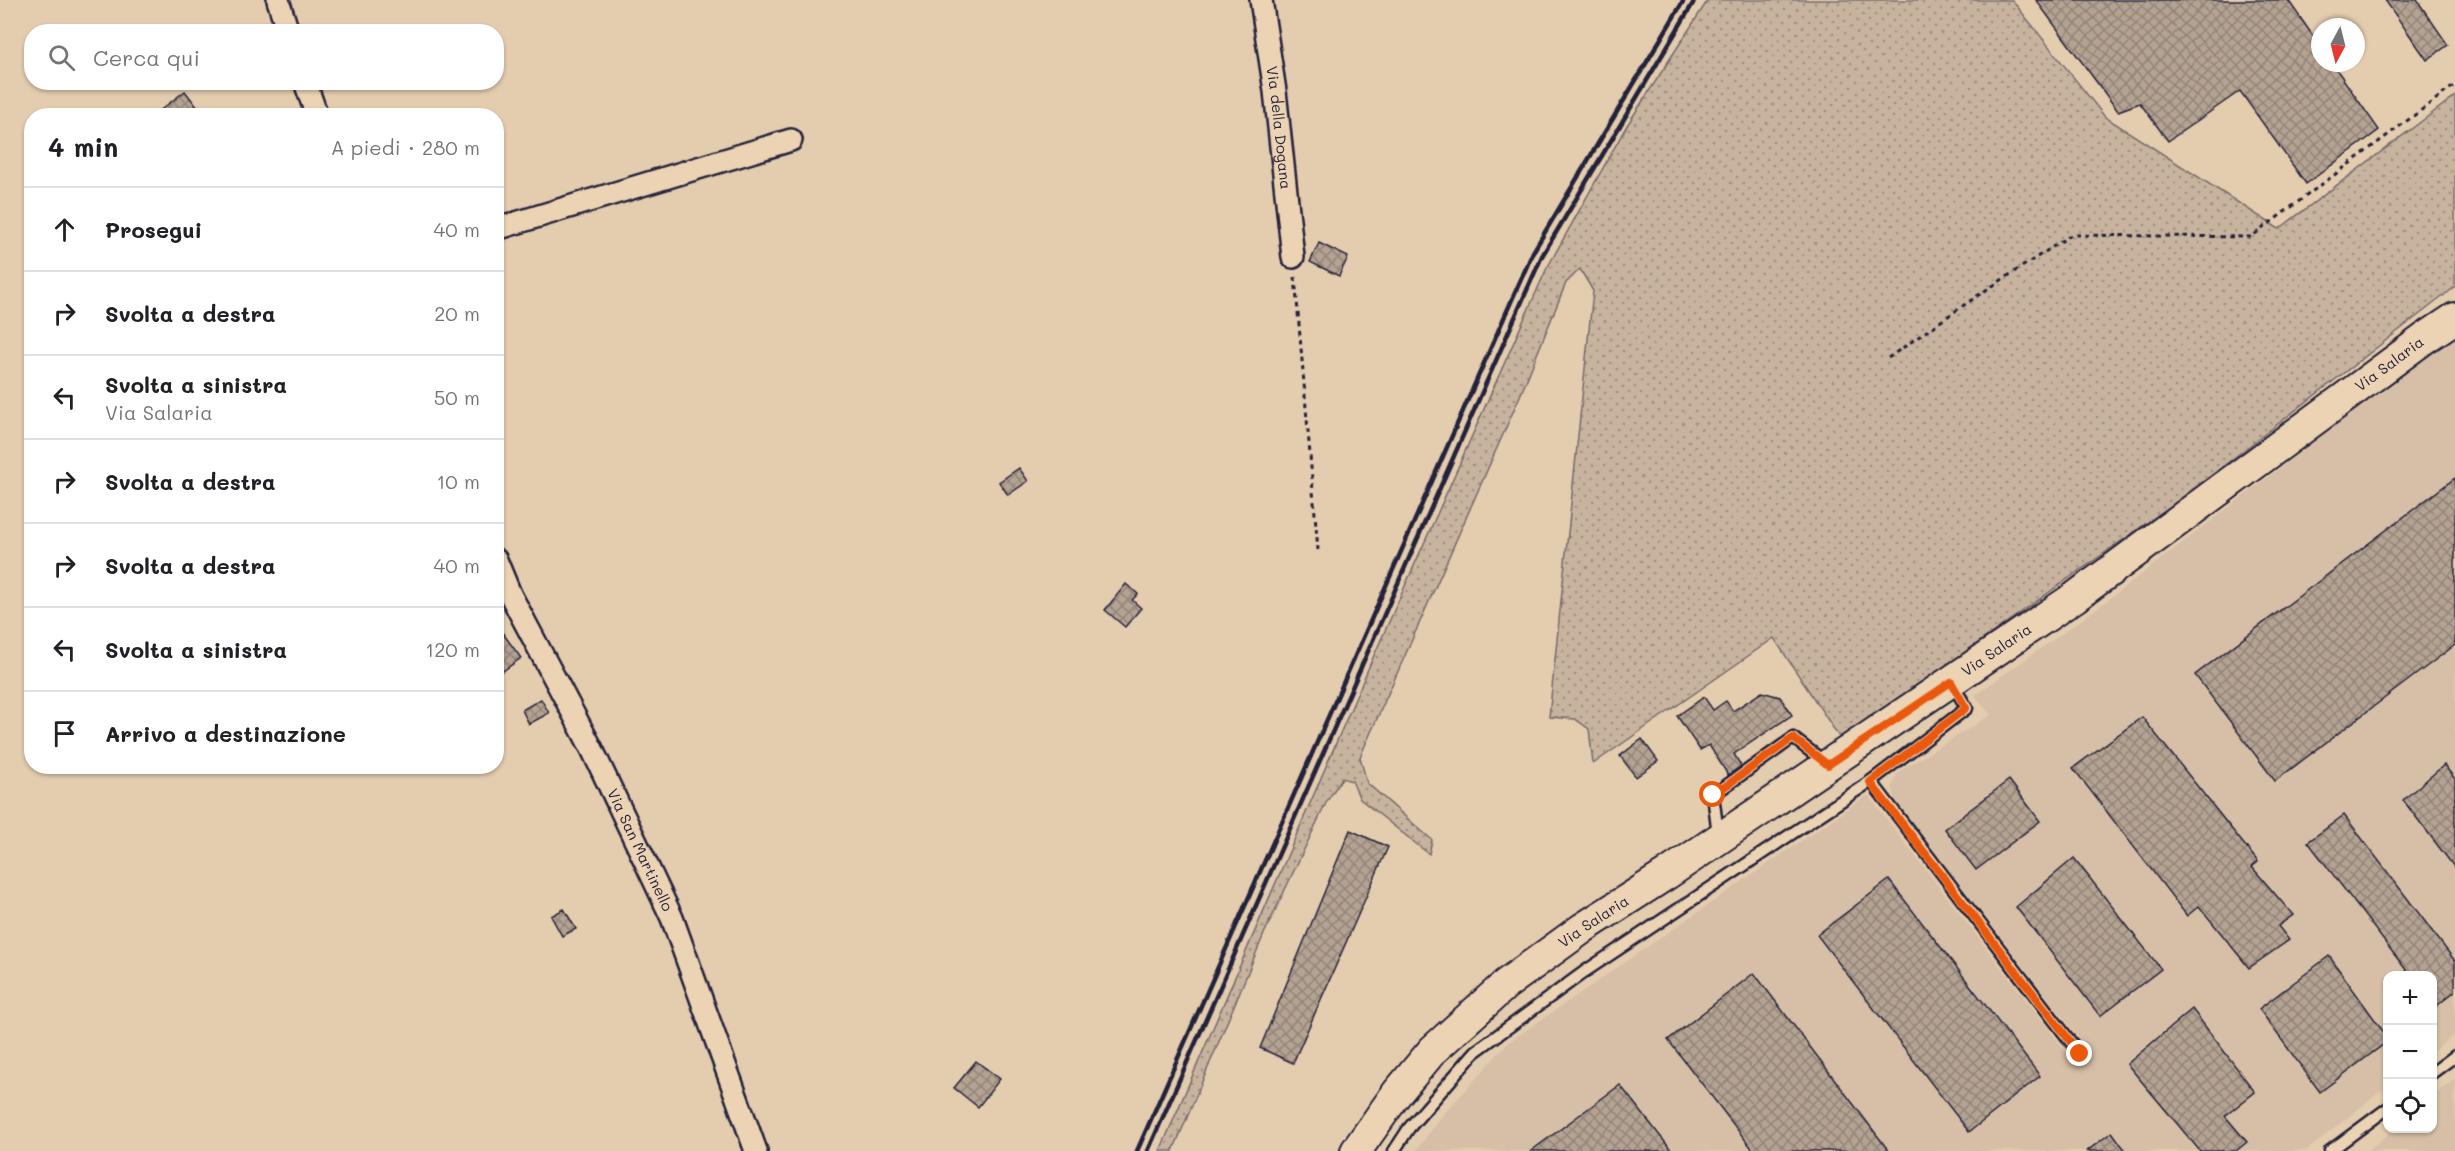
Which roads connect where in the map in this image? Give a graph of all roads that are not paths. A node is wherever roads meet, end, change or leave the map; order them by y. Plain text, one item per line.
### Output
1 (278, 0) edge
2 (1261, 0) edge
3 (286, 24) edge
4 (308, 90) edge
5 (314, 108) edge
6 (791, 140) dead end
7 (504, 227) edge
8 (1293, 257) road end
9 (2455, 318) edge
10 (504, 579) edge
11 (1951, 682) junction
12 (1828, 765) junction
13 (1870, 782) junction
14 (1719, 839) junction
15 (2080, 1054) dead end
16 (2455, 1056) edge
17 (2437, 1070) edge
18 (2383, 1112) edge
19 (756, 1151) edge
20 (1356, 1151) edge
21 (1394, 1151) edge
22 (2330, 1151) edge

1 - 3 street
2 - 8 street, Via della Dogana
4 - 5 street
6 - 7 street
9 - 11 main road, Via Salaria
10 - 19 street, Via San Martinello
11 - 12 main road, Via Salaria
11 - 13 lane
12 - 14 main road, Via Salaria
12 - 14 lane
13 - 15 lane
13 - 21 lane
14 - 20 main road, Via Salaria
16 - 17 lane
18 - 22 lane

